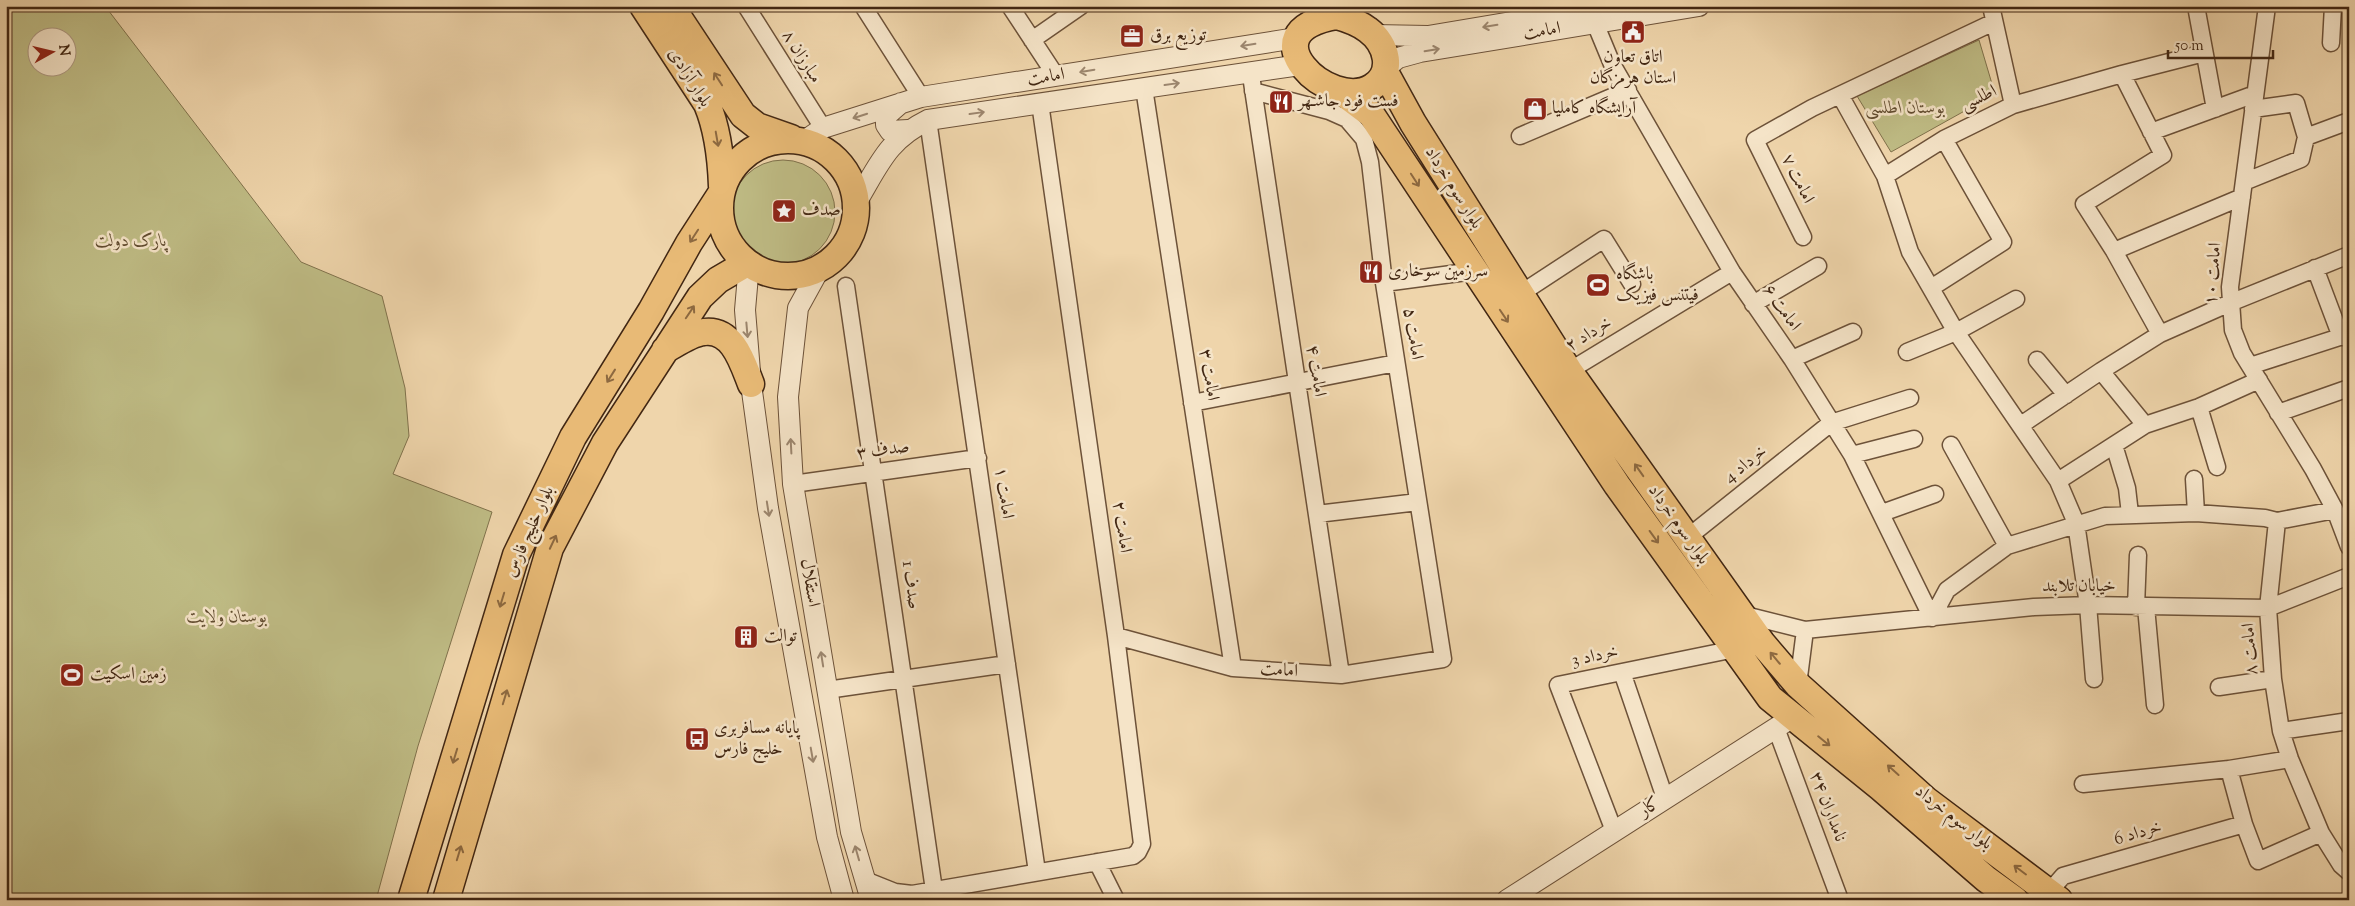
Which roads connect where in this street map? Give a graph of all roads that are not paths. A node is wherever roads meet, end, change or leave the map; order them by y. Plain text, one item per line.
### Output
1 (643, 6) edge
2 (671, 6) edge
3 (746, 6) edge
4 (863, 6) edge
5 (1010, 6) edge
6 (1081, 6) edge
7 (1607, 6) edge
8 (1700, 6) edge
9 (2196, 6) edge
10 (2267, 6) edge
11 (2333, 6) edge
12 (1334, 11) edge
13 (1587, 13) edge
14 (1993, 14) edge
15 (1301, 23) edge
16 (1374, 35) junction
17 (1032, 40) junction
18 (2332, 43) dead end
19 (2204, 53) junction
20 (1300, 65) junction
21 (1386, 69) junction
22 (2122, 74) junction
23 (1056, 76) junction
24 (1252, 82) junction
25 (1144, 88) junction
26 (1340, 90) junction
27 (1628, 90) junction
28 (1840, 95) junction
29 (912, 99) junction
30 (2254, 102) junction
31 (1040, 104) junction
32 (2013, 105) junction
33 (2215, 109) junction
34 (928, 120) junction
35 (1413, 123) junction
36 (2348, 123) edge
37 (908, 130) junction
38 (2151, 132) junction
39 (807, 136) junction
40 (1520, 136) dead end
41 (2306, 137) junction
42 (1944, 139) junction
43 (1393, 146) junction
44 (1885, 176) junction
45 (2243, 189) junction
46 (721, 191) junction
47 (856, 203) junction
48 (1803, 237) dead end
49 (2114, 251) junction
50 (2349, 255) edge
51 (748, 264) junction
52 (1818, 266) dead end
53 (820, 268) junction
54 (2315, 268) junction
55 (1474, 271) junction
56 (1732, 272) junction
57 (1384, 283) junction
58 (1632, 284) dead end
59 (846, 286) dead end
60 (1932, 288) junction
61 (1520, 294) junction
62 (2016, 299) dead end
63 (2230, 303) junction
64 (1752, 304) junction
65 (1853, 332) dead end
66 (1956, 332) junction
67 (2160, 334) junction
68 (2345, 335) edge
69 (664, 351) junction
70 (1907, 352) dead end
71 (1792, 359) junction
72 (2037, 360) dead end
73 (1396, 363) junction
74 (2250, 366) junction
75 (1570, 371) junction
76 (2101, 371) junction
77 (2259, 380) junction
78 (1296, 382) junction
79 (751, 384) junction
80 (2349, 388) edge
81 (2066, 395) junction
82 (1910, 398) dead end
83 (1192, 403) junction
84 (2199, 407) junction
85 (2278, 413) junction
86 (1831, 423) junction
87 (2022, 425) junction
88 (2145, 425) junction
89 (1914, 439) dead end
90 (1951, 445) dead end
91 (2114, 445) junction
92 (1852, 455) junction
93 (978, 458) junction
94 (2217, 466) dead end
95 (874, 473) junction
96 (2194, 479) dead end
97 (2058, 481) junction
98 (793, 484) junction
99 (1935, 494) dead end
100 (1418, 502) junction
101 (2335, 510) junction
102 (1882, 513) junction
103 (2196, 513) junction
104 (1317, 514) junction
105 (2130, 514) junction
106 (2277, 521) junction
107 (2076, 523) junction
108 (1687, 538) junction
109 (2008, 546) junction
110 (2349, 547) edge
111 (2138, 555) dead end
112 (2349, 576) edge
113 (2088, 605) junction
114 (2141, 607) junction
115 (2268, 608) junction
116 (1741, 614) junction
117 (1932, 618) junction
118 (1805, 630) junction
119 (1116, 636) junction
120 (1735, 649) junction
121 (1443, 659) joint
122 (1007, 664) junction
123 (1233, 668) junction
124 (1622, 672) junction
125 (1341, 675) junction
126 (904, 679) junction
127 (2094, 679) dead end
128 (2274, 679) junction
129 (1798, 686) junction
130 (2220, 688) dead end
131 (827, 690) junction
132 (2155, 705) dead end
133 (2349, 721) edge
134 (1784, 722) junction
135 (2281, 731) junction
136 (2290, 759) junction
137 (2229, 769) junction
138 (2083, 784) dead end
139 (1665, 798) junction
140 (2244, 824) junction
141 (1614, 831) junction
142 (2321, 833) junction
143 (1097, 862) junction
144 (1037, 872) junction
145 (2349, 872) edge
146 (865, 880) junction
147 (934, 890) junction
148 (2054, 896) edge
149 (908, 897) edge
150 (411, 900) edge
151 (446, 900) edge
152 (844, 900) edge
153 (871, 900) edge
154 (1116, 900) edge
155 (1507, 900) edge
156 (1840, 900) edge
157 (2015, 900) edge

1 -> 46 main road, بلوار آزادی
39 -> 2 main road, بلوار آزادی
3 - 39 street, مبارزان ۸
4 - 29 street
5 - 17 street
6 - 17 street
7 - 13 street, امامت
8 - 13 street, امامت
9 - 19 street
10 - 30 street, امامت ۱۰
11 - 18 street
12 - 15 main road
12 - 16 main road
13 -> 16 street, امامت
21 -> 13 street, امامت
13 - 27 street, امامت ۶
14 - 28 street
14 - 32 street
15 - 20 main road
15 -> 23 street, امامت
16 - 21 main road
17 - 23 street
19 - 22 street, اطلسی
19 - 33 street
20 - 24 street, امامت
20 - 26 main road
21 - 26 main road
21 - 35 main road, بلوار سوم خرداد
22 - 32 street, اطلسی
22 - 38 street
23 - 29 street, امامت
25 -> 24 street, امامت
24 - 57 street, امامت ۵
24 - 78 street, امامت ۴
25 - 31 street, امامت
25 - 83 street, امامت ۳
26 - 43 main road, بلوار سوم خرداد
27 - 40 street
27 - 56 street, امامت ۶
28 - 44 street
28 - 48 street, امامت ۷
29 - 37 street
29 -> 39 street, امامت
30 - 33 street
30 - 41 street
30 - 45 street, امامت ۱۰
34 -> 31 street, امامت
31 - 119 street, امامت ۲
32 - 42 street, اطلسی
33 - 38 street
34 - 37 street, امامت
34 - 93 street, امامت ۱
35 - 43 main road
35 - 61 main road, بلوار سوم خرداد
36 - 41 street
37 - 47 street, امامت
38 - 49 street
39 - 46 main road
39 - 47 main road
41 - 45 street
42 - 44 street, اطلسی
42 - 60 street
43 -> 55 main road, بلوار سوم خرداد
44 - 60 street
45 - 49 street
45 - 63 street, امامت ۱۰
46 - 51 main road
46 -> 150 main road, بلوار خلیج فارس
47 - 53 main road
49 - 67 street
50 - 54 street
51 - 53 main road
69 -> 51 main road, بلوار خلیج فارس
51 -> 79 street, استقلال
52 - 64 street
98 -> 53 street, استقلال
54 - 63 street
54 - 68 street
55 - 57 street
55 -> 120 main road, بلوار سوم خرداد
56 - 64 street, امامت ۶
56 - 75 street, خرداد ۲
57 - 73 street, امامت ۵
58 - 61 street
59 - 95 street, صدف 1
60 - 66 street
61 - 75 main road, بلوار سوم خرداد
62 - 66 street
63 - 67 street
63 - 74 street, امامت ۱۰
64 - 71 street, امامت ۶
65 - 71 street
66 - 70 street
66 - 87 street
67 - 76 street
68 - 74 street
69 - 79 main road
151 -> 69 main road, بلوار خلیج فارس
71 - 86 street, امامت ۶
72 - 81 street
73 - 78 street
73 - 100 street, امامت ۵
74 - 77 street, امامت ۱۰
108 -> 75 main road, بلوار سوم خرداد
76 - 81 street
76 - 88 street
77 - 84 street
77 - 85 street, امامت ۱۰
78 - 83 street
78 - 104 street, امامت ۴
79 -> 152 street, استقلال
80 - 85 street
81 - 87 street
82 - 86 street
83 - 123 street, امامت ۳
84 - 88 street
84 - 94 street
85 - 101 street, امامت ۱۰
86 - 92 street, امامت ۶
86 - 108 street, خرداد 4
87 - 97 street
88 - 91 street
89 - 92 street
90 - 109 street
91 - 97 street
91 - 105 street
92 - 102 street, امامت ۶
93 - 95 street, صدف ۳
93 - 122 street, امامت ۱
95 - 98 street, صدف ۳
95 - 126 street, صدف 1
96 - 103 street
97 - 107 street
131 -> 98 street, استقلال
99 - 102 street
100 - 104 street
100 - 121 street, امامت ۵
101 - 106 street
101 - 110 street, امامت ۱۰
102 - 117 street, امامت ۶
103 - 105 street
103 - 106 street
104 - 125 street, امامت ۴
105 - 107 street
106 - 115 street, امامت ۸
107 - 109 street
107 - 113 street
108 - 116 main road, بلوار سوم خرداد
109 - 117 street
111 - 114 street
112 - 115 street, خیابان تلابند
113 - 114 street, خیابان تلابند
113 - 117 street, خیابان تلابند
113 - 127 street
114 - 115 street, خیابان تلابند
114 - 132 street
115 - 128 street, امامت ۸
116 - 118 street, خیابان تلابند
129 -> 116 main road, بلوار سوم خرداد
117 - 118 street, خیابان تلابند
118 - 129 street
119 - 123 street, امامت
119 - 143 street, امامت ۲
120 - 124 street, خرداد 3
120 - 134 main road, بلوار سوم خرداد
121 - 125 street, امامت
122 - 126 street
122 - 144 street, امامت ۱
123 - 125 street, امامت
124 - 139 street
124 - 141 street, خرداد 3
126 - 131 street
126 - 147 street, صدف 1
128 - 130 street
128 - 135 street, امامت ۸
148 -> 129 main road, بلوار سوم خرداد
146 -> 131 street, استقلال
133 - 135 street
134 - 139 street, کار
134 - 156 street, نامداران ۳۴
134 -> 157 main road, بلوار سوم خرداد
135 - 136 street, امامت ۸
136 - 137 street
136 - 142 street, امامت ۸
137 - 138 street
137 - 140 street
139 - 141 street, کار
140 - 142 street
140 - 148 street, خرداد 6
141 - 155 street, کار
142 - 145 street, امامت ۸
143 - 144 street, امامت ۲
143 - 154 street
144 - 147 street, امامت ۲
146 - 149 street
146 - 153 street, استقلال
147 - 149 street, امامت ۲

